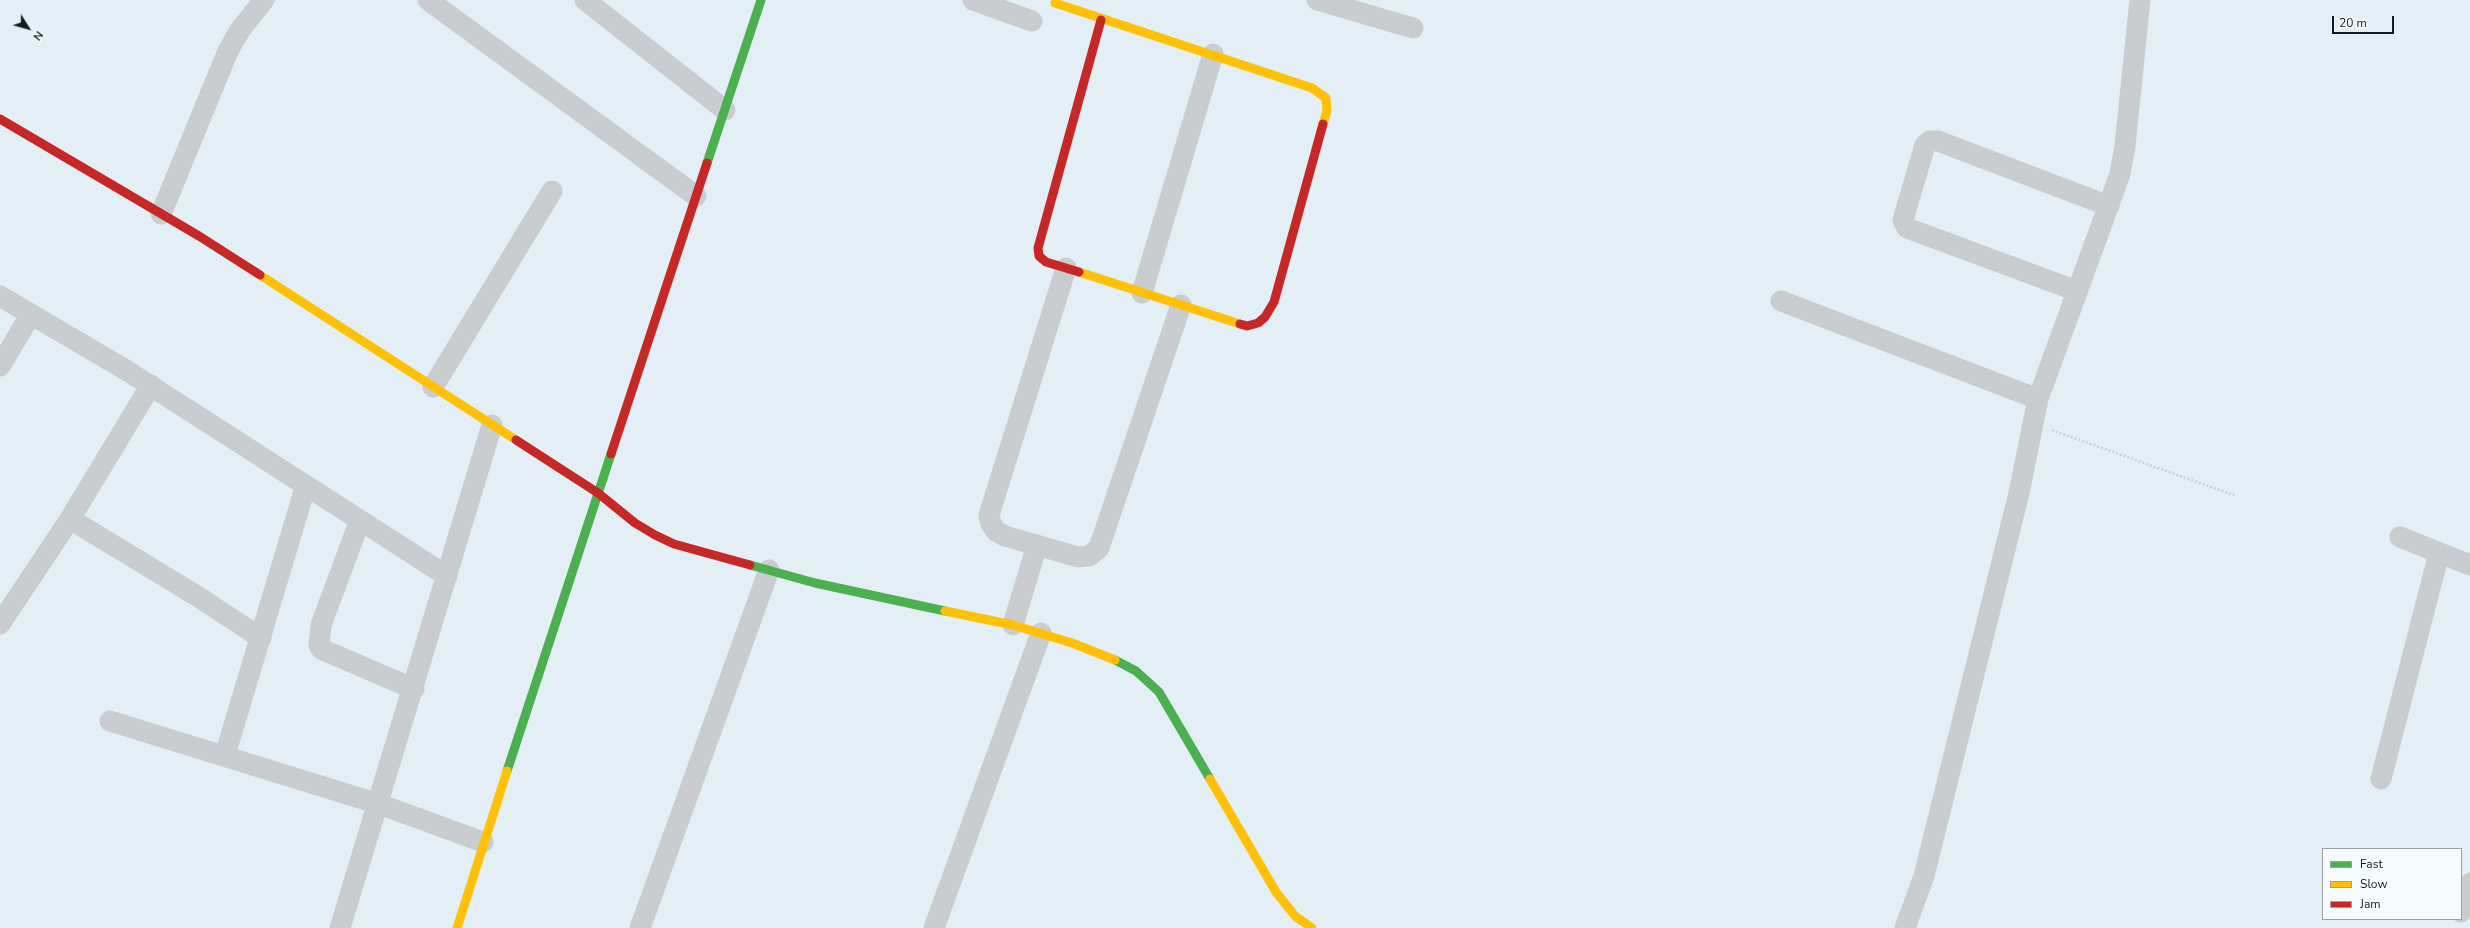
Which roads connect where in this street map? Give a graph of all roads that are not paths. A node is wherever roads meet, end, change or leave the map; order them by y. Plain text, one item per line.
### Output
1 (264, 0) edge
2 (428, 0) edge
3 (585, 0) edge
4 (761, 0) edge
5 (974, 0) edge
6 (2140, 0) edge
7 (1330, 2) edge
8 (1055, 3) dead end
9 (1101, 20) junction
10 (1032, 21) dead end
11 (1413, 28) dead end
12 (1213, 54) junction
13 (725, 110) junction
14 (0, 119) edge
15 (552, 191) dead end
16 (696, 196) junction
17 (2109, 206) junction
18 (161, 214) junction
19 (1066, 268) junction
20 (2077, 292) junction
21 (1142, 293) junction
22 (0, 296) edge
23 (1781, 301) dead end
24 (1181, 305) junction
25 (31, 314) junction
26 (0, 366) edge
27 (151, 385) junction
28 (433, 387) junction
29 (2038, 399) junction
30 (492, 425) junction
31 (306, 485) junction
32 (598, 493) junction
33 (70, 519) junction
34 (360, 520) junction
35 (2400, 537) dead end
36 (1037, 545) junction
37 (2439, 553) junction
38 (2470, 565) edge
39 (769, 570) junction
40 (447, 576) junction
41 (0, 624) edge
42 (1013, 625) junction
43 (1041, 634) junction
44 (261, 638) junction
45 (414, 689) junction
46 (110, 721) dead end
47 (225, 756) junction
48 (2381, 779) dead end
49 (379, 804) junction
50 (483, 842) junction
51 (2470, 883) edge
52 (2462, 909) edge
53 (462, 922) edge
54 (1292, 922) edge
55 (340, 928) edge
56 (640, 928) edge
57 (934, 928) edge
58 (1312, 928) edge
59 (1905, 928) edge

1 - 18 street
2 - 16 street
3 - 13 street
4 - 13 street
5 - 10 street
6 - 17 street
7 - 11 street
8 - 9 street
9 - 12 street
9 - 19 street
12 - 21 street
12 - 24 street
13 - 16 street
14 - 18 street
15 - 28 street
16 - 32 street
17 - 20 street
17 - 20 street
18 - 28 street
19 - 21 street
19 - 36 street
20 - 29 street
21 - 24 street
22 - 25 street
23 - 29 street
24 - 36 street
25 - 26 street
25 - 27 street
27 - 31 street
27 - 33 street
28 - 30 street
29 - 59 street
30 - 32 street
30 - 40 street
31 - 34 street
31 - 44 street
32 - 39 street
32 - 50 street
33 - 41 street
33 - 44 street
34 - 40 street
34 - 45 street
35 - 37 street
36 - 42 street
37 - 38 street
37 - 48 street
39 - 42 street
39 - 56 street
40 - 45 street
42 - 43 street
43 - 54 street
43 - 57 street
44 - 47 street
45 - 49 street
46 - 47 street
47 - 49 street
49 - 50 street
49 - 55 street
50 - 53 street
51 - 52 street
54 - 58 street

